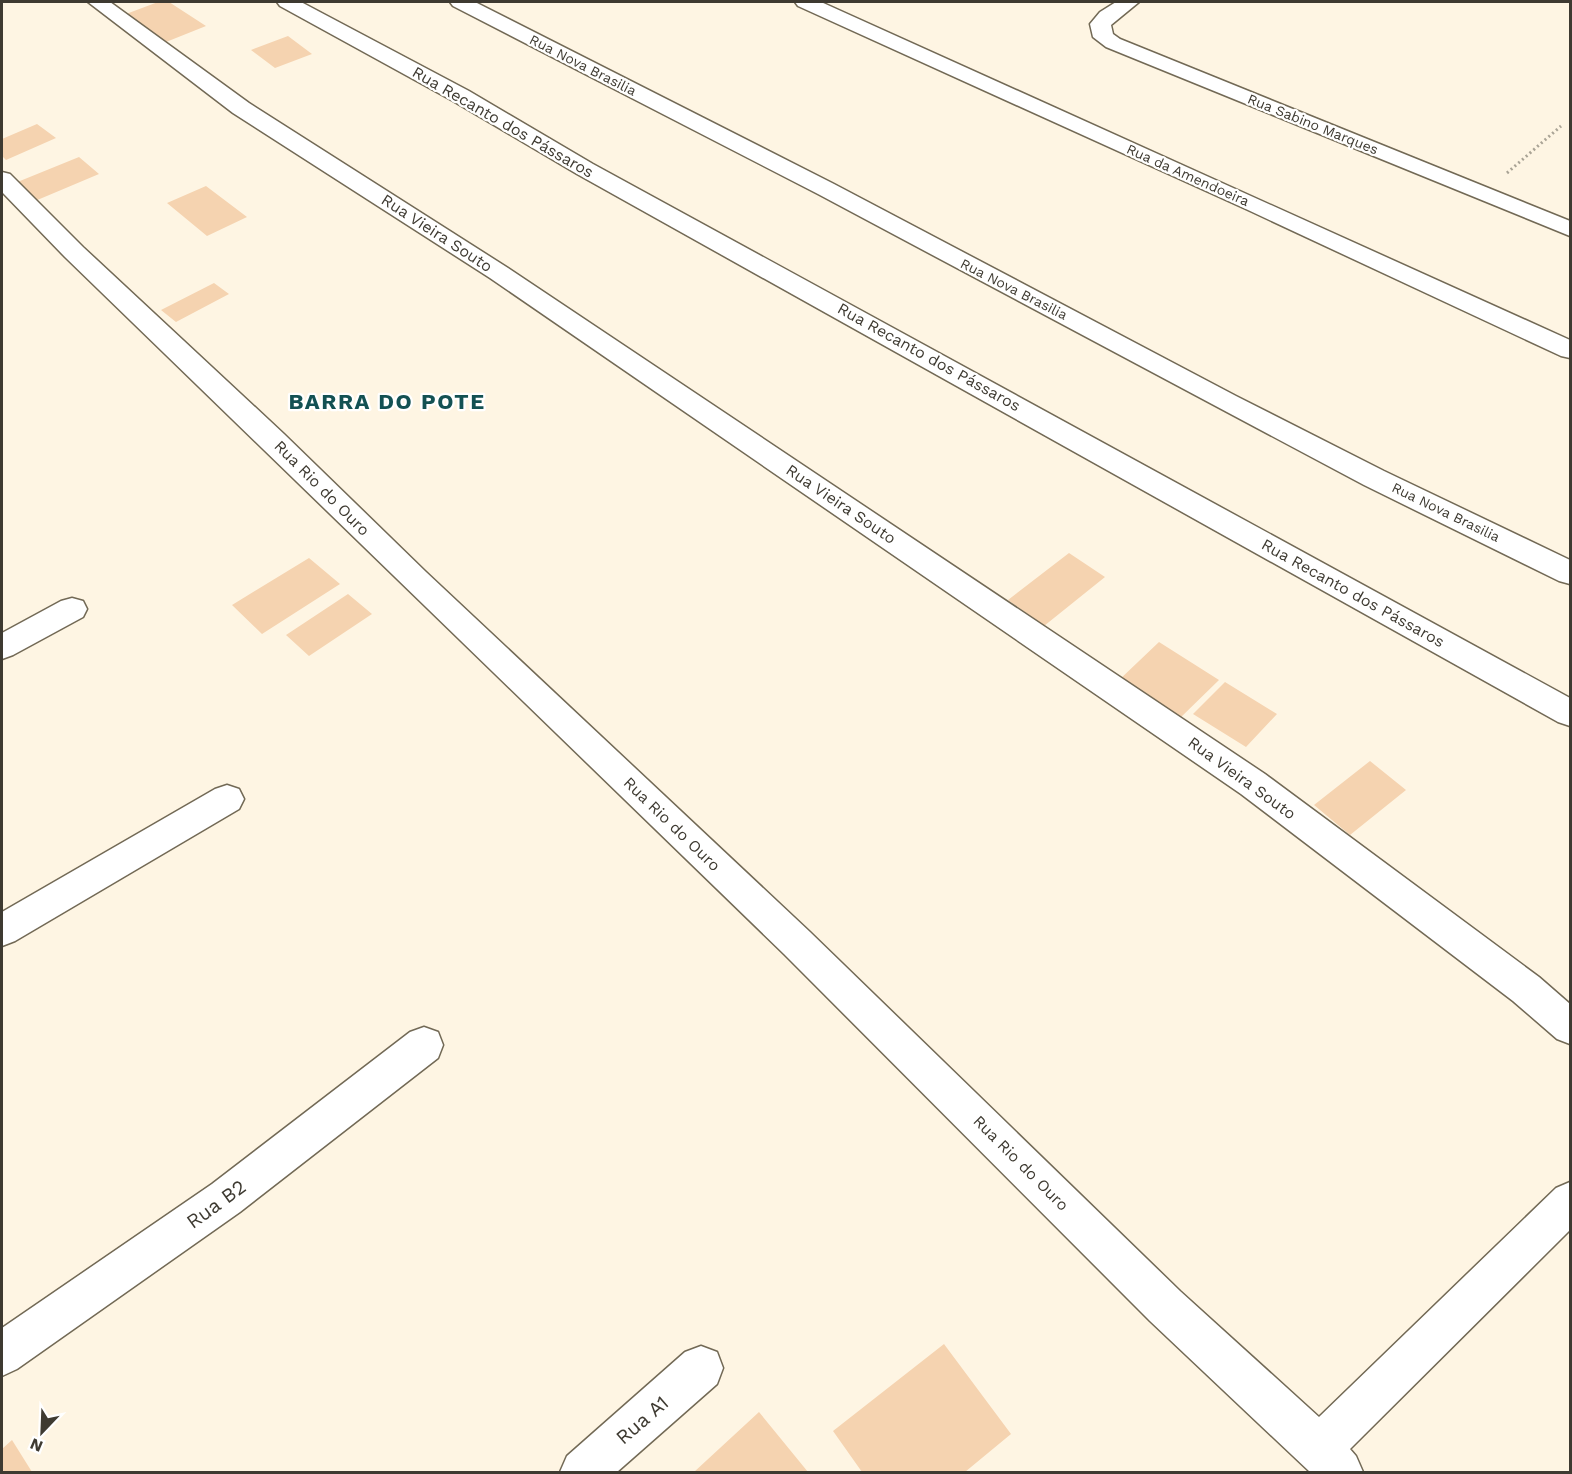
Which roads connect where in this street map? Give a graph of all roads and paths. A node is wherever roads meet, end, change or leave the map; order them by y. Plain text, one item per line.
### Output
1 (98, 2) edge
2 (287, 2) edge
3 (460, 2) edge
4 (806, 2) edge
5 (1129, 2) edge
6 (1561, 126) dead end
7 (2, 179) edge
8 (1484, 194) junction
9 (1570, 229) edge
10 (1570, 350) edge
11 (1570, 573) edge
12 (72, 609) dead end
13 (2, 648) edge
14 (1570, 713) edge
15 (226, 799) dead end
16 (2, 930) edge
17 (1570, 1027) edge
18 (424, 1045) dead end
19 (1570, 1202) edge
20 (2, 1354) edge
21 (701, 1368) dead end
22 (1330, 1460) edge
23 (583, 1473) edge

1 - 17 street, Rua Vieira Souto
2 - 14 street, Rua Recanto dos Pássaros
3 - 11 street, Rua Nova Brasilia
4 - 10 street, Rua da Amendoeira
5 - 8 street, Rua Sabino Marques
6 - 8 path
7 - 22 street, Rua Rio do Ouro
8 - 9 street, Rua Sabino Marques
12 - 13 street
15 - 16 street
18 - 20 street, Rua B2
19 - 22 street
21 - 23 street, Rua A1

